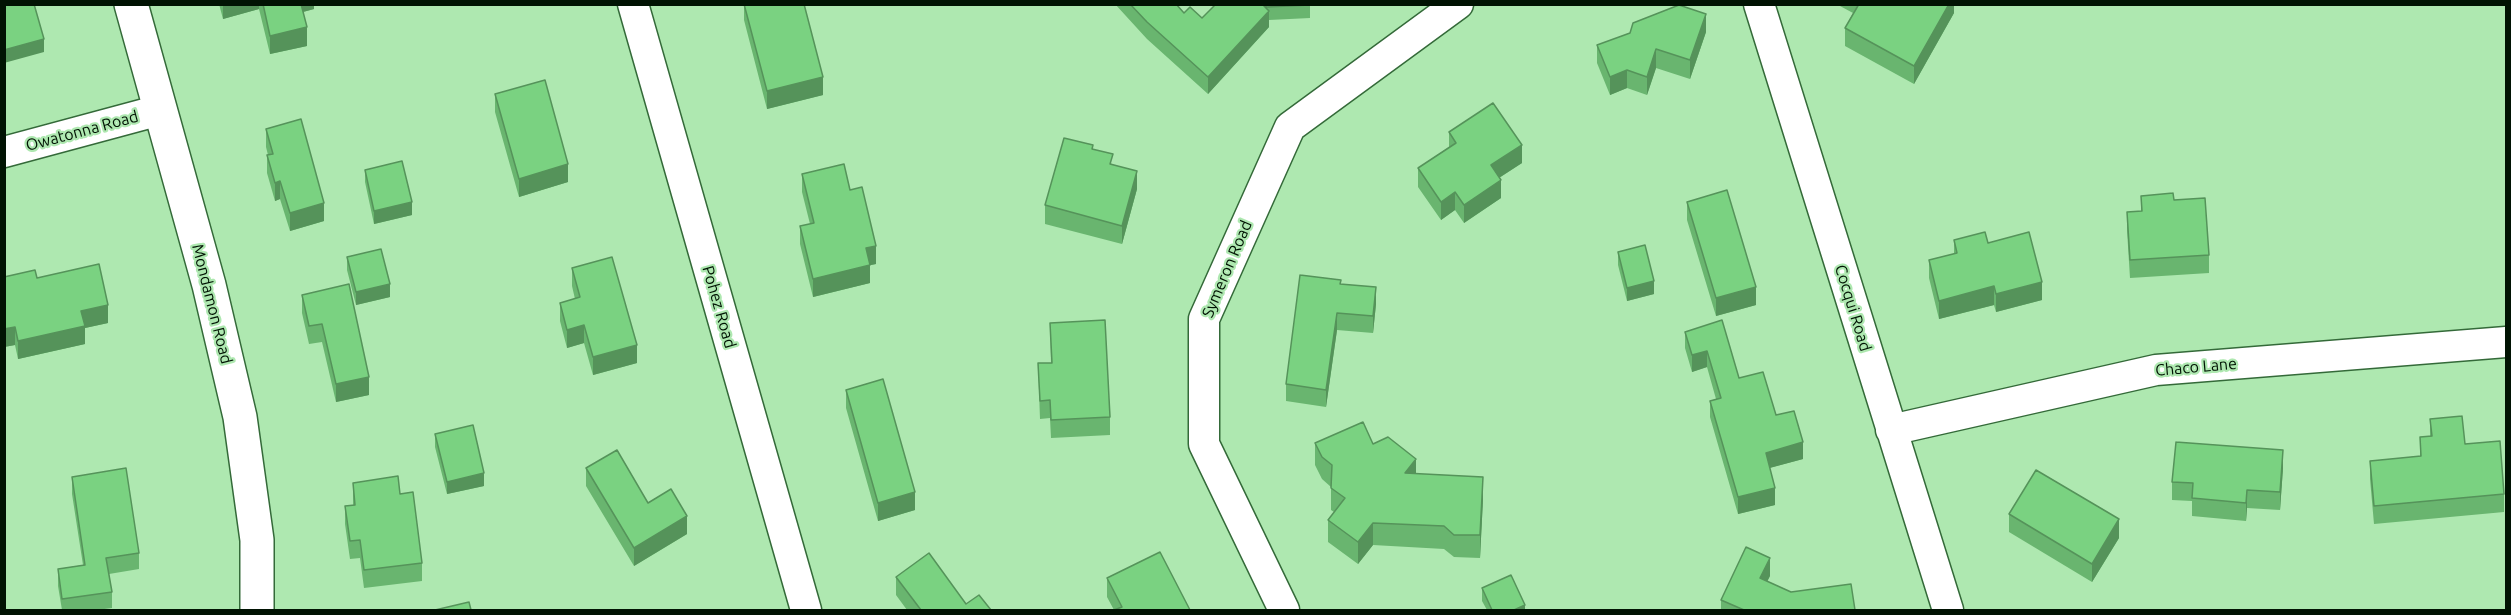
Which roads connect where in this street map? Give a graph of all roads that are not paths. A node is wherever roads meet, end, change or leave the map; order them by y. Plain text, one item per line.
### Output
1 (131, 4) edge
2 (633, 4) edge
3 (1458, 4) edge
4 (1759, 4) edge
5 (160, 110) junction
6 (4, 152) edge
7 (2506, 342) edge
8 (1891, 430) junction
9 (258, 610) edge
10 (806, 610) edge
11 (1284, 610) edge
12 (1948, 610) edge

1 - 5 street, Mondamon Road
2 - 10 street, Pohez Road
3 - 11 street, Symeron Road
4 - 8 street, Cocqui Road
5 - 6 street, Owatonna Road
5 - 9 street, Mondamon Road
7 - 8 street, Chaco Lane
8 - 12 street, Cocqui Road

